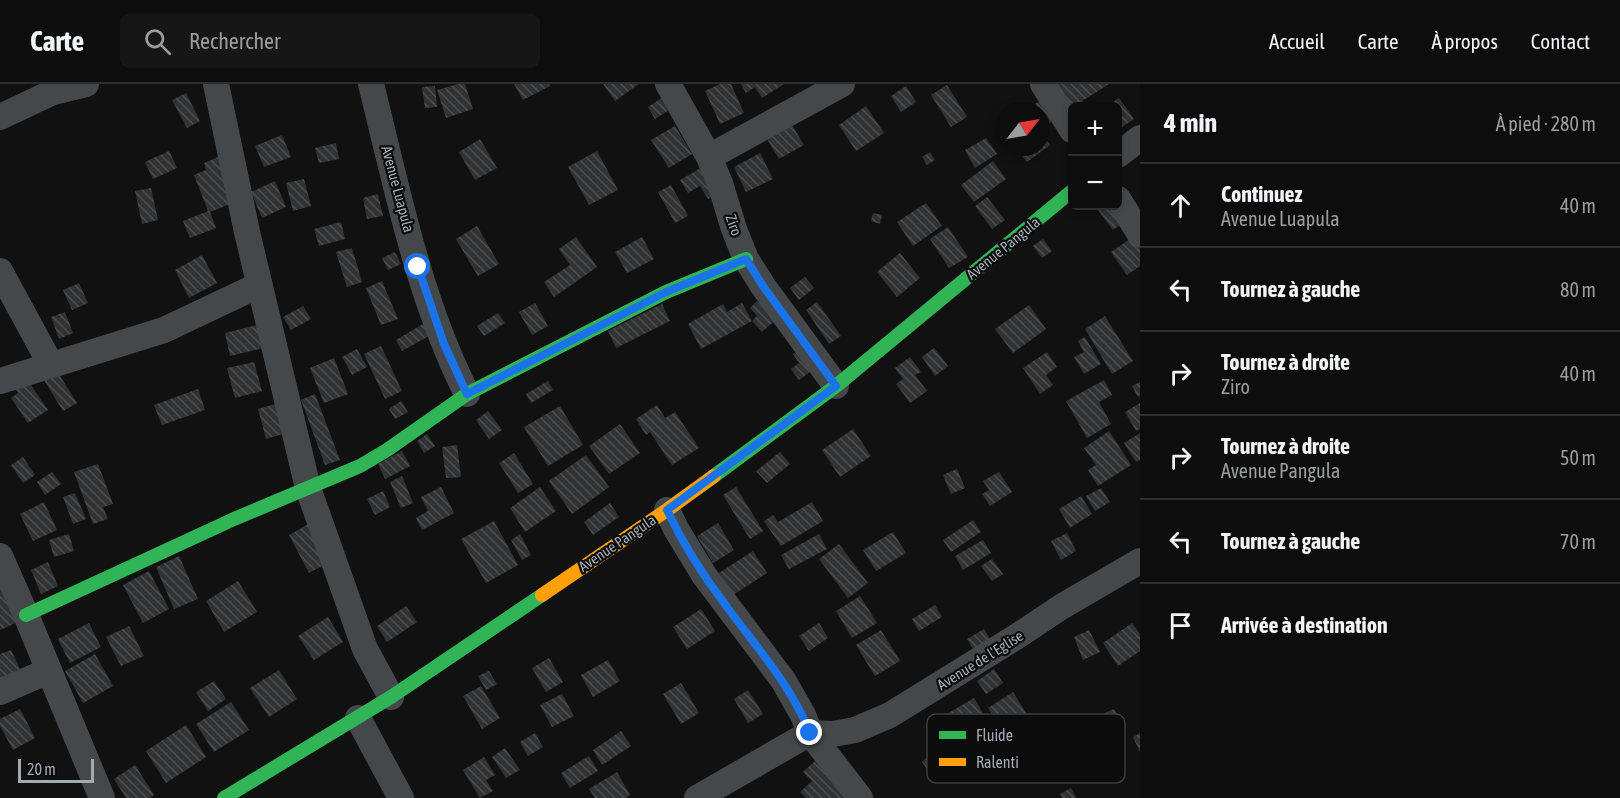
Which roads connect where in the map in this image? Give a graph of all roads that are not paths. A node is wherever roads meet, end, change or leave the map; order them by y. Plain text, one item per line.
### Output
1 (86, 84) edge
2 (216, 84) edge
3 (371, 84) edge
4 (668, 84) edge
5 (842, 84) edge
6 (1043, 84) edge
7 (0, 117) edge
8 (1068, 124) edge
9 (1140, 138) edge
10 (1122, 152) edge
11 (709, 157) junction
12 (1068, 194) edge
13 (1122, 205) edge
14 (1140, 234) edge
15 (746, 259) junction
16 (0, 271) edge
17 (259, 285) junction
18 (51, 365) junction
19 (0, 381) edge
20 (836, 386) junction
21 (467, 394) junction
22 (308, 488) junction
23 (667, 510) junction
24 (0, 556) edge
25 (1140, 561) edge
26 (26, 615) junction
27 (48, 671) junction
28 (0, 692) edge
29 (392, 697) junction
30 (358, 718) junction
31 (810, 733) junction
32 (102, 798) edge
33 (224, 798) edge
34 (401, 798) edge
35 (696, 798) edge
36 (860, 798) edge

1 - 7 street
2 - 17 street
3 - 21 street, Avenue Luapula
4 - 11 street, Ziro
5 - 11 street
6 - 8 street
9 - 10 street
11 - 15 street, Ziro
12 - 20 street, Avenue Pangula
13 - 14 street
15 - 20 street, Ziro
15 - 21 street
16 - 18 street
17 - 18 street
17 - 22 street
18 - 19 street
20 - 23 street, Avenue Pangula
21 - 22 street
22 - 26 street
22 - 29 street
23 - 29 street, Avenue Pangula
23 - 31 street
24 - 26 street
25 - 31 street, Avenue de l'Eglise
26 - 27 street
27 - 28 street
27 - 32 street
29 - 30 street, Avenue Pangula
30 - 33 street, Avenue Pangula
30 - 34 street
31 - 35 street
31 - 36 street

